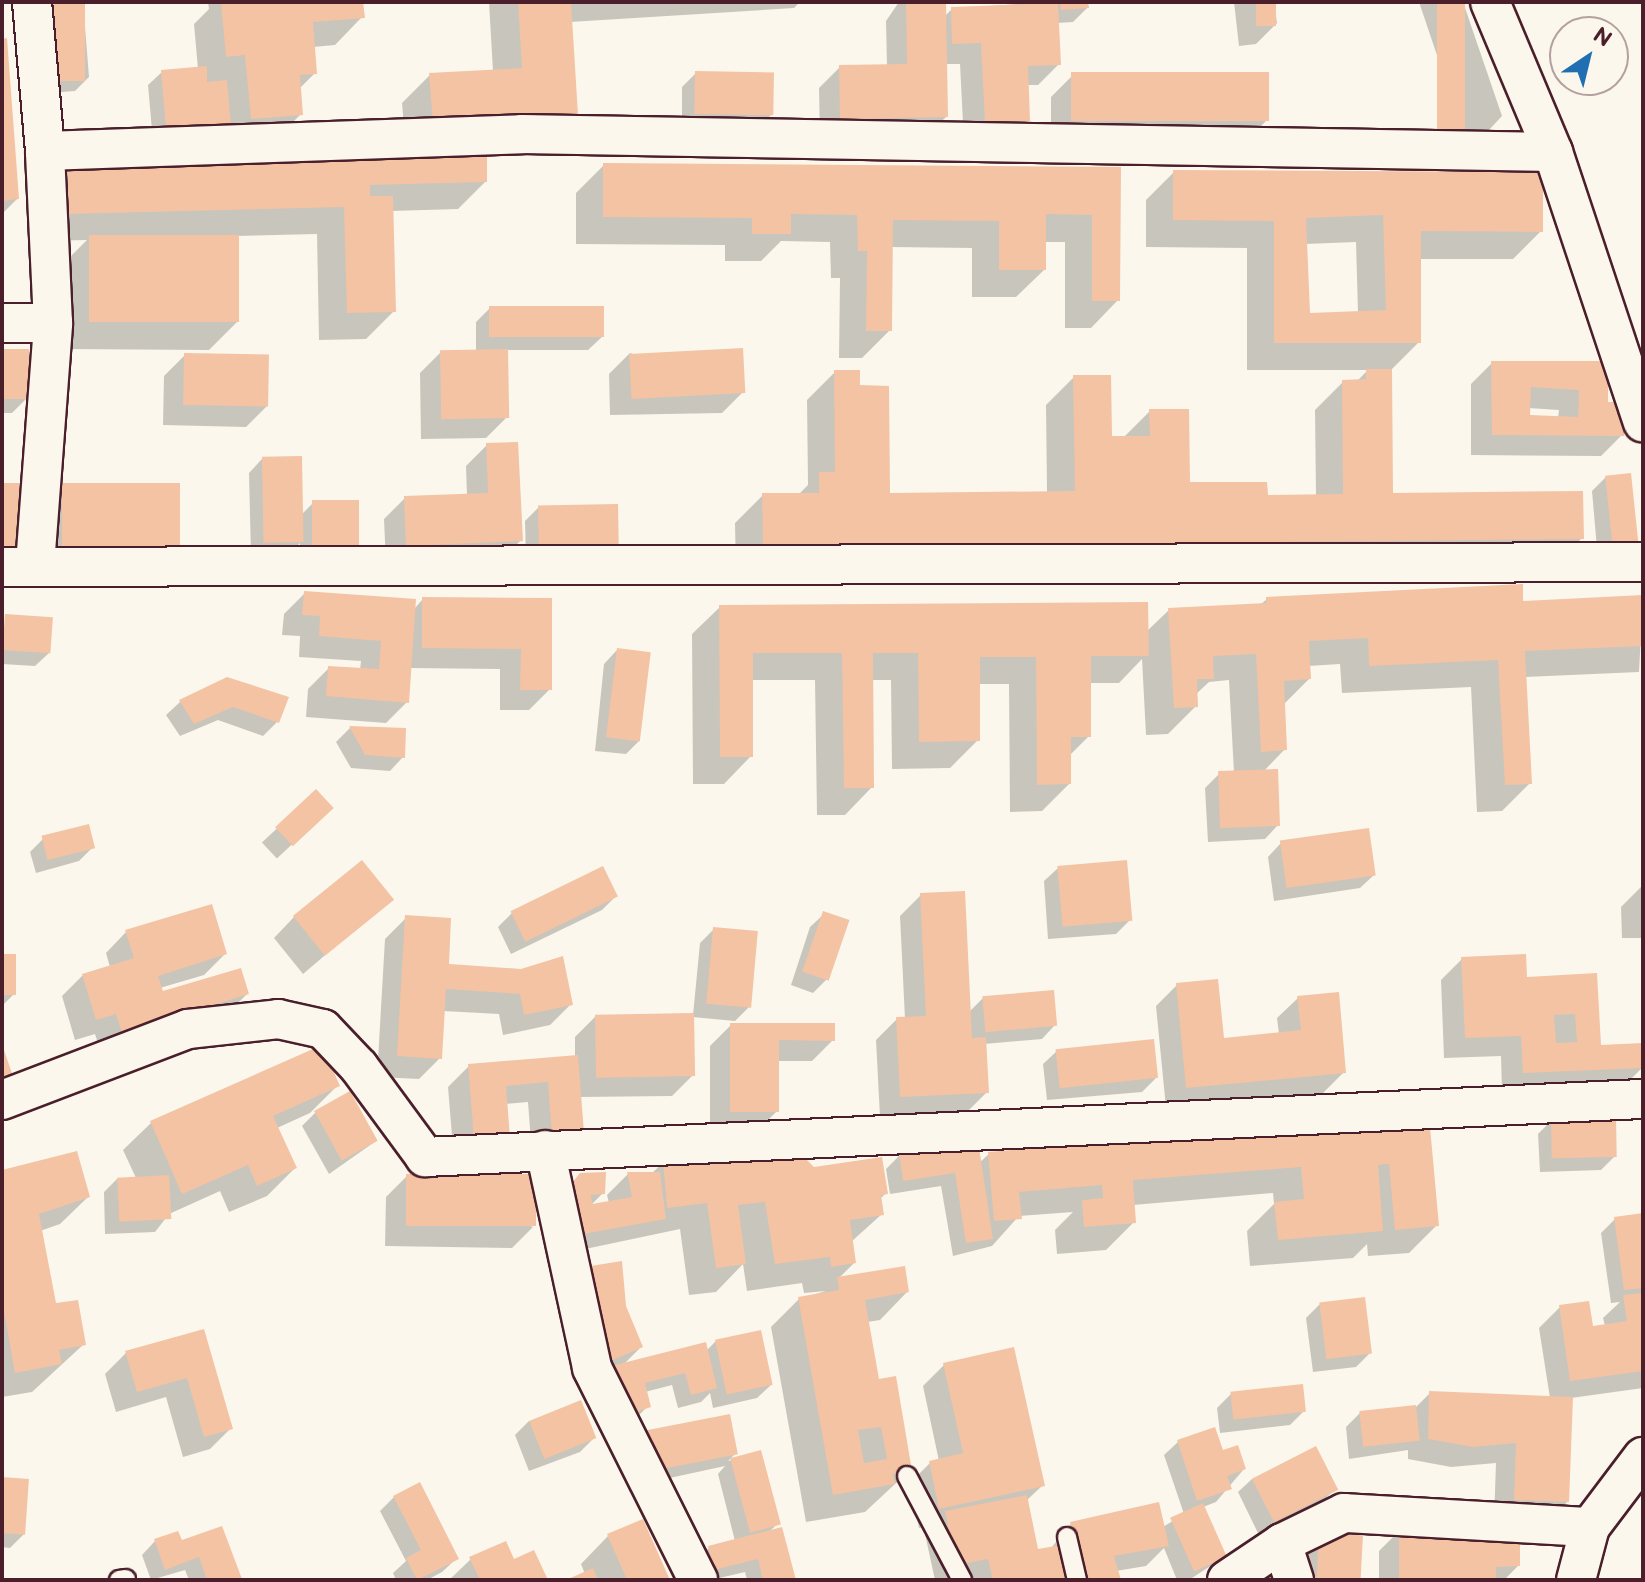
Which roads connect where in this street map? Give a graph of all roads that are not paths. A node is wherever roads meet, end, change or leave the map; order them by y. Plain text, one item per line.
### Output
1 (32, 2) edge
2 (1490, 2) edge
3 (45, 151) junction
4 (1553, 152) junction
5 (2, 323) edge
6 (53, 323) junction
7 (1643, 422) edge
8 (1643, 562) edge
9 (18, 566) edge
10 (1643, 1099) edge
11 (2, 1100) edge
12 (545, 1150) junction
13 (1643, 1457) edge
14 (907, 1476) dead end
15 (1590, 1527) junction
16 (1067, 1537) dead end
17 (1282, 1543) junction
18 (126, 1579) edge
19 (119, 1580) edge
20 (698, 1580) edge
21 (962, 1580) edge
22 (1077, 1580) edge
23 (1227, 1580) edge
24 (1294, 1580) edge
25 (1576, 1580) edge

1 - 3 street
2 - 4 street
3 - 4 street
3 - 6 street
4 - 7 street
5 - 6 street
6 - 9 street
8 - 9 street
10 - 12 street
11 - 12 street
12 - 20 street
13 - 15 street
14 - 21 lane
15 - 17 street
15 - 25 street
16 - 22 lane
17 - 23 street
17 - 24 street
18 - 19 lane

